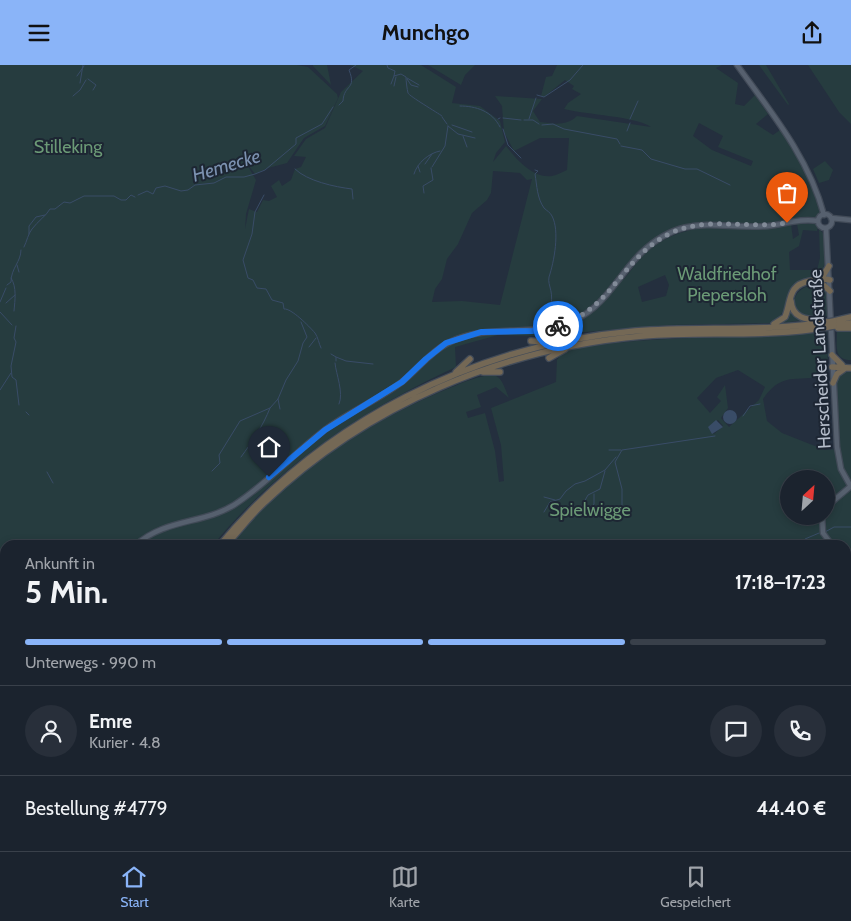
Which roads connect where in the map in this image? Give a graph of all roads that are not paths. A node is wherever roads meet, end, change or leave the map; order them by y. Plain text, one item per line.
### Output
1 (737, 65) edge
2 (824, 215) junction
3 (831, 218) junction
4 (851, 220) edge
5 (818, 221) junction
6 (826, 228) junction
7 (829, 266) junction
8 (830, 279) junction
9 (820, 281) junction
10 (830, 291) junction
11 (851, 317) edge
12 (851, 323) edge
13 (831, 324) junction
14 (757, 327) junction
15 (851, 328) edge
16 (531, 341) dead end
17 (565, 341) junction
18 (576, 345) junction
19 (832, 355) junction
20 (549, 358) dead end
21 (470, 359) dead end
22 (851, 366) edge
23 (832, 367) junction
24 (843, 367) junction
25 (500, 372) dead end
26 (466, 376) junction
27 (445, 378) junction
28 (832, 383) junction
29 (851, 487) edge
30 (835, 500) edge
31 (823, 525) edge
32 (143, 540) edge
33 (225, 540) edge
34 (230, 540) edge
35 (828, 540) edge

1 - 2 main road
2 - 3 main road
2 - 5 main road
3 - 4 main road
3 - 6 main road
5 - 6 main road
5 - 32 main road
6 - 7 main road, Herscheider Landstraße
7 - 8 main road, Herscheider Landstraße
7 - 9 highway
8 - 9 highway
8 - 10 main road, Herscheider Landstraße
9 - 10 highway
9 - 13 highway
9 - 14 highway
10 - 19 main road, Herscheider Landstraße
11 - 13 highway
12 - 13 highway
13 - 14 highway
13 - 15 highway
13 - 18 highway
14 - 17 highway
16 - 17 highway
17 - 27 highway
18 - 20 highway
18 - 26 highway
19 - 23 main road, Herscheider Landstraße
19 - 24 highway
21 - 27 highway
22 - 24 highway
23 - 24 highway
23 - 28 main road, Herscheider Landstraße
24 - 28 highway
25 - 26 highway
26 - 34 highway
27 - 33 highway
28 - 29 main road, Herscheider Landstraße
29 - 30 main road
31 - 35 main road

